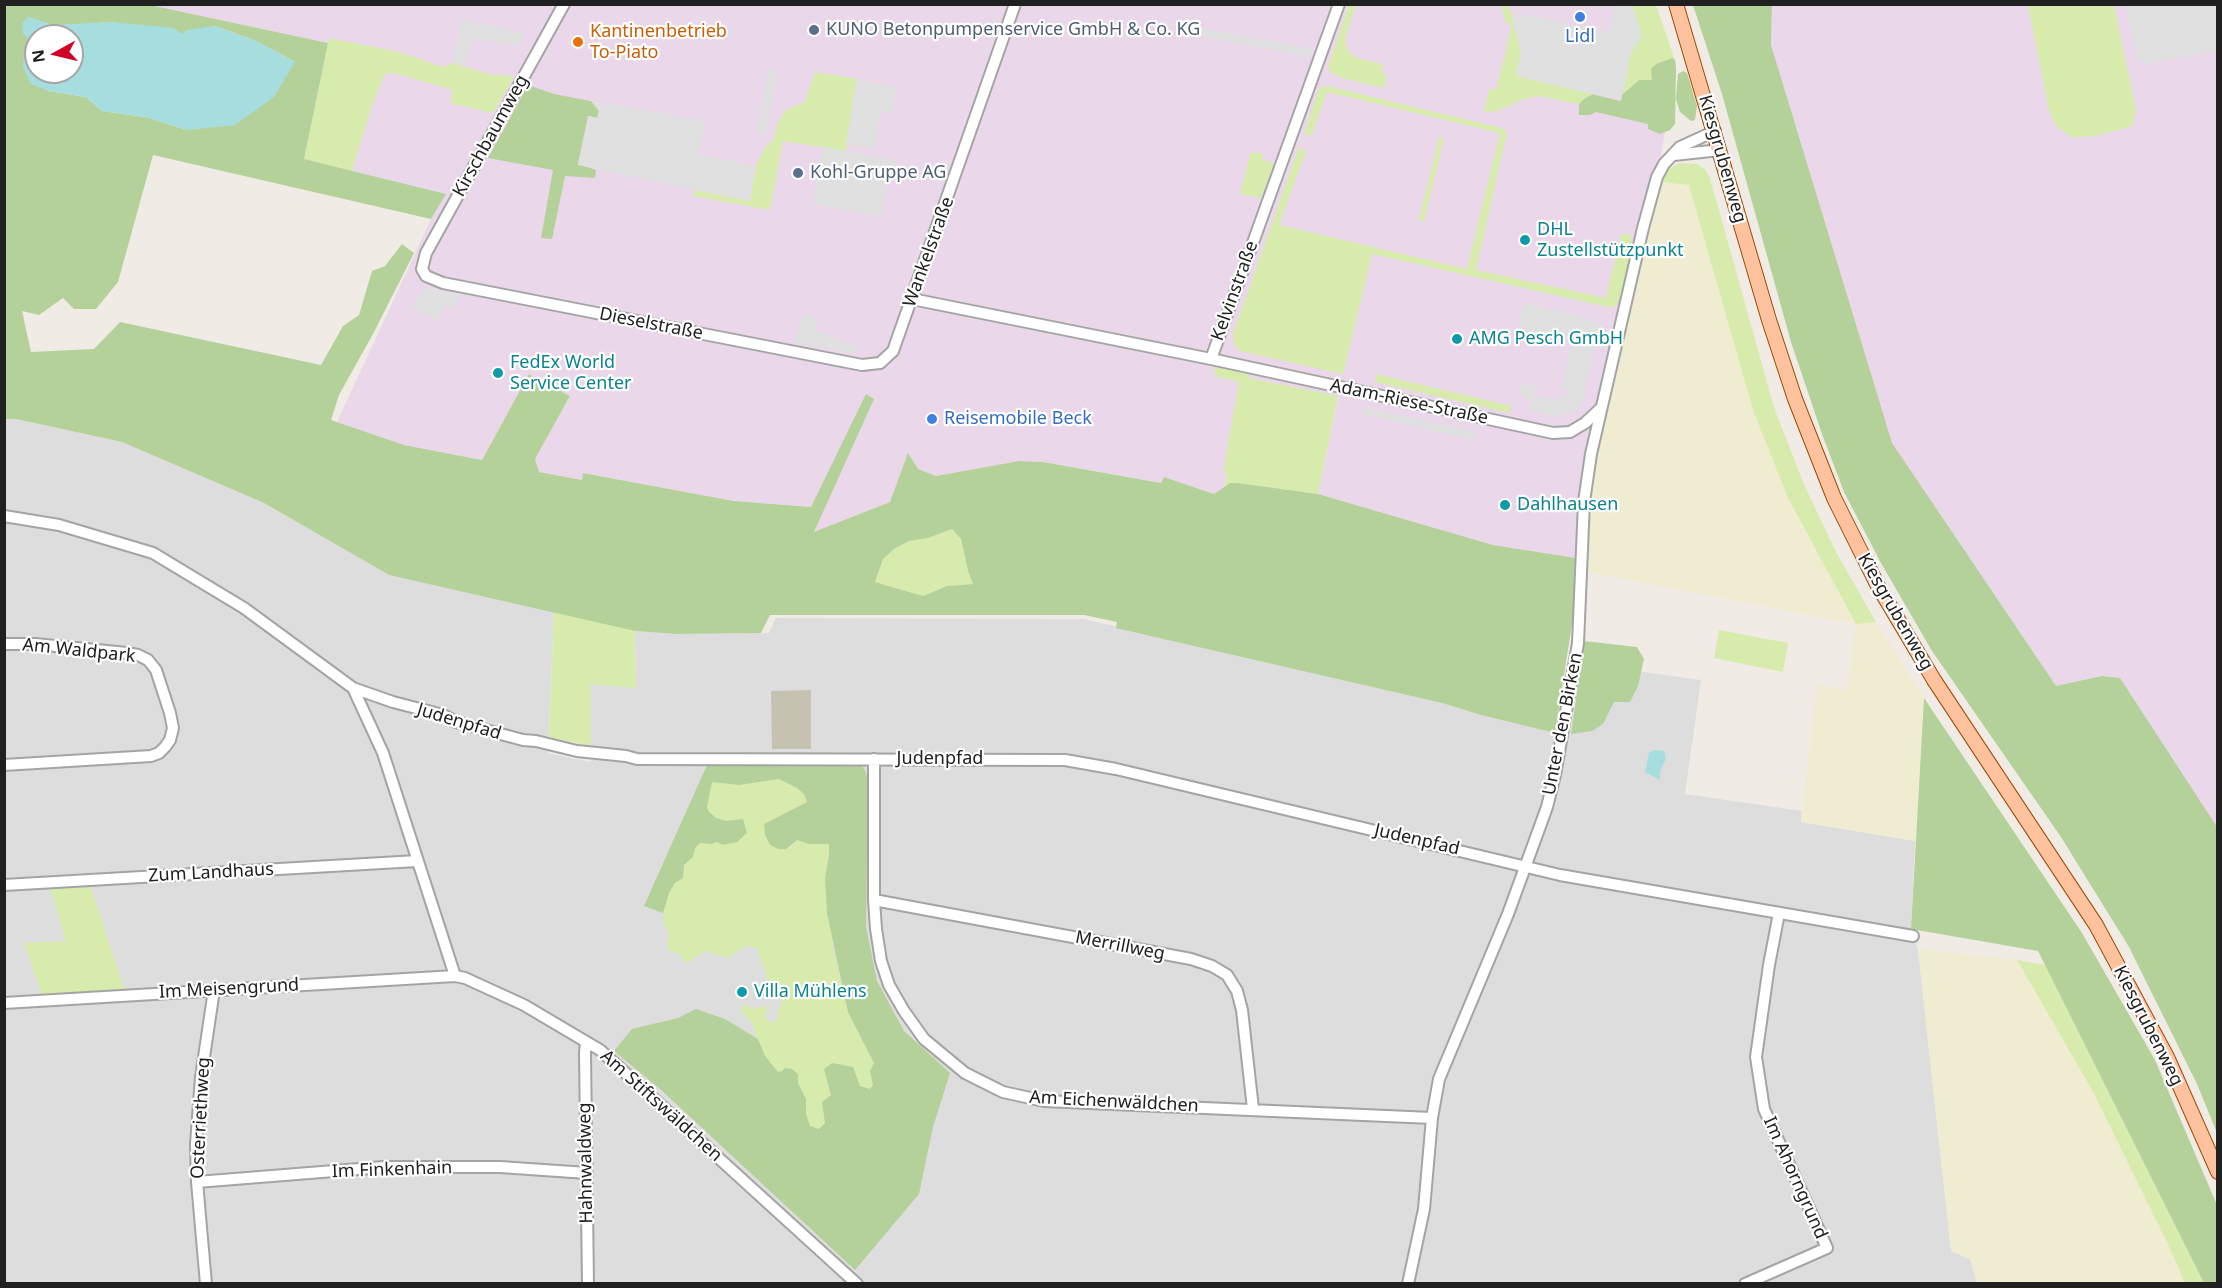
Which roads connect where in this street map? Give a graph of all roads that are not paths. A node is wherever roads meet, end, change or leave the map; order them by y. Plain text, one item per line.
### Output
1 (564, 4) edge
2 (1015, 4) edge
3 (1339, 4) edge
4 (1676, 4) edge
5 (1714, 131) junction
6 (1720, 150) junction
7 (1674, 155) junction
8 (422, 269) joint
9 (912, 300) junction
10 (1211, 359) junction
11 (885, 360) joint
12 (1600, 409) junction
13 (4, 516) edge
14 (4, 644) edge
15 (353, 688) junction
16 (873, 759) junction
17 (4, 765) edge
18 (417, 861) junction
19 (1524, 865) junction
20 (4, 885) edge
21 (874, 900) junction
22 (1779, 913) junction
23 (1913, 936) dead end
24 (454, 976) junction
25 (214, 990) junction
26 (4, 1003) edge
27 (586, 1043) junction
28 (1253, 1109) junction
29 (1432, 1118) junction
30 (2217, 1172) edge
31 (587, 1173) junction
32 (196, 1182) junction
33 (206, 1284) edge
34 (588, 1284) edge
35 (857, 1284) edge
36 (1408, 1284) edge
37 (1745, 1284) edge

1 - 8 street, Kirschbaumweg
2 - 9 street, Wankelstraße
3 - 10 street, Kelvinstraße
4 - 5 main road, Kiesgrubenweg
5 - 6 main road, Kiesgrubenweg
5 - 7 street, Unter den Birken
6 - 7 street
6 - 30 main road, Kiesgrubenweg
7 - 12 street, Unter den Birken
8 - 11 street, Dieselstraße
9 - 10 street, Kelvinstraße
9 - 11 street, Wankelstraße
10 - 12 street, Adam-Riese-Straße
12 - 19 street, Unter den Birken
13 - 15 street, Judenpfad
14 - 17 street, Am Waldpark
15 - 16 street, Judenpfad
15 - 18 street
16 - 19 street, Judenpfad
16 - 21 street, Am Eichenwäldchen
18 - 20 street, Zum Landhaus
18 - 24 street
19 - 22 street, Judenpfad
19 - 29 street, Unter den Birken
21 - 28 street, Am Eichenwäldchen
21 - 28 street, Merrillweg
22 - 23 street, Judenpfad
22 - 37 street, Im Ahorngrund
24 - 25 street, Im Meisengrund
24 - 27 street, Am Stiftswäldchen
25 - 26 street, Im Meisengrund
25 - 32 street, Osterriethweg
27 - 31 street, Hahnwaldweg
27 - 35 street, Am Stiftswäldchen
28 - 29 street, Am Eichenwäldchen
29 - 36 street, Unter den Birken
31 - 32 street, Im Finkenhain
31 - 34 street, Hahnwaldweg
32 - 33 street, Osterriethweg

